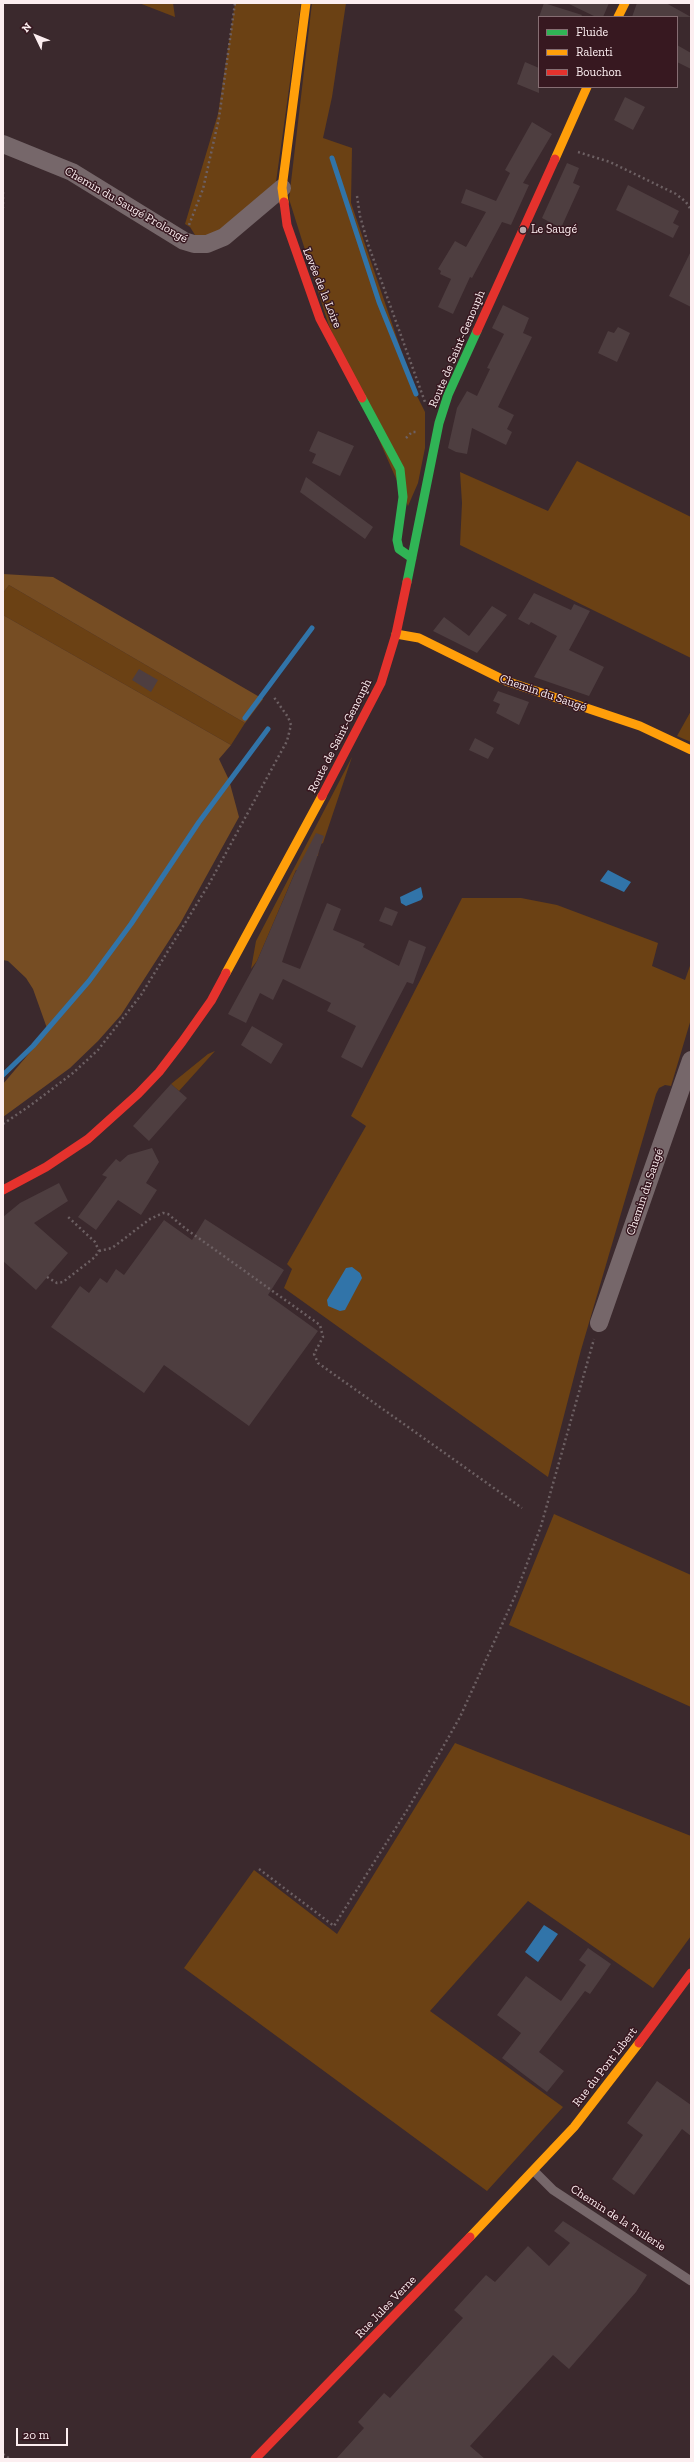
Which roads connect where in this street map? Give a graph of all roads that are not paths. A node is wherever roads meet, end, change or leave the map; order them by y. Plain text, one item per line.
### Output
1 (306, 3) edge
2 (625, 3) edge
3 (618, 16) edge
4 (587, 88) edge
5 (3, 144) edge
6 (282, 188) junction
7 (412, 558) junction
8 (396, 634) junction
9 (691, 750) edge
10 (691, 1060) edge
11 (3, 1190) edge
12 (599, 1324) road end
13 (691, 1973) edge
14 (534, 2171) junction
15 (691, 2281) edge
16 (255, 2459) edge

1 - 6 street, Levée de la Loire
2 - 3 street
4 - 7 street, Route de Saint-Genouph
5 - 6 street, Chemin du Saugé Prolongé
6 - 7 street, Levée de la Loire
7 - 8 street, Route de Saint-Genouph
8 - 9 street, Chemin du Saugé
8 - 11 street, Route de Saint-Genouph
10 - 12 street, Chemin du Saugé
13 - 14 street, Rue du Pont Libert
14 - 15 lane, Chemin de la Tuilerie
14 - 16 street, Rue Jules Verne

